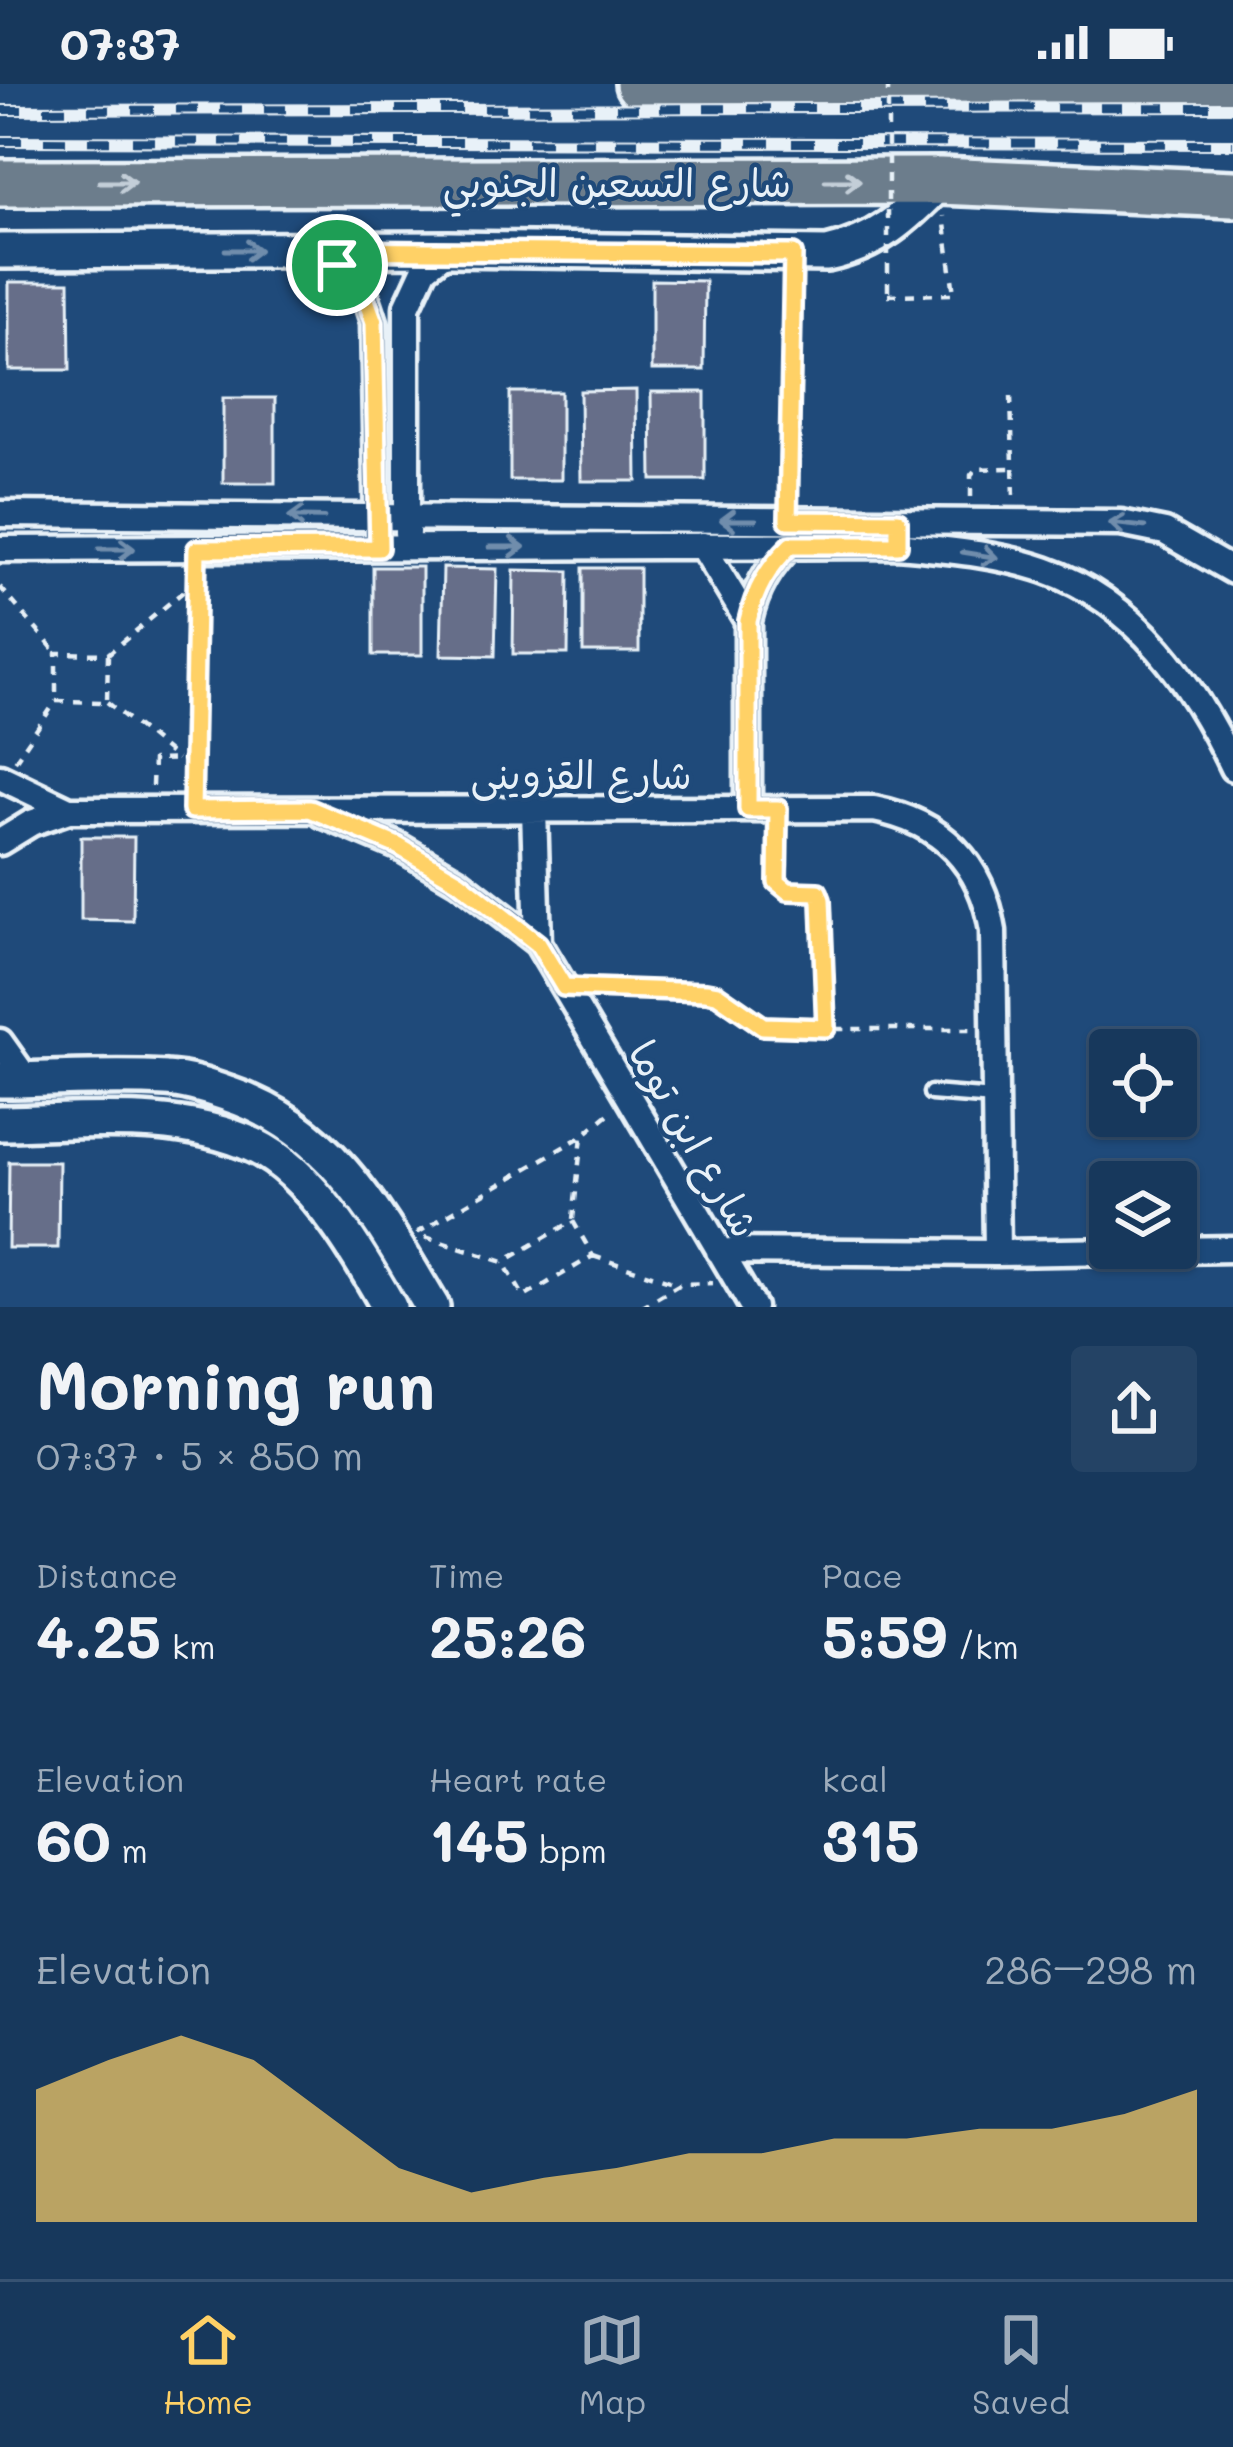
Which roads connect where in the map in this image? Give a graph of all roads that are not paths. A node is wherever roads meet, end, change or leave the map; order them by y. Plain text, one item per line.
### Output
1 (639, 84) edge
2 (1233, 85) edge
3 (1048, 86) edge
4 (940, 181) junction
5 (0, 183) edge
6 (1228, 195) edge
7 (449, 249) junction
8 (314, 250) junction
9 (0, 251) edge
10 (0, 514) edge
11 (407, 517) junction
12 (378, 518) junction
13 (790, 532) junction
14 (898, 533) junction
15 (702, 545) junction
16 (379, 548) junction
17 (408, 548) junction
18 (4, 555) edge
19 (1233, 571) edge
20 (748, 621) junction
21 (1233, 768) edge
22 (1, 778) edge
23 (310, 809) junction
24 (534, 809) junction
25 (748, 809) junction
26 (778, 809) junction
27 (69, 810) junction
28 (0, 842) edge
29 (778, 866) road end
30 (538, 944) junction
31 (0, 1042) edge
32 (13, 1080) edge
33 (931, 1093) dead end
34 (995, 1098) junction
35 (0, 1123) edge
36 (1233, 1249) edge
37 (719, 1251) junction
38 (998, 1253) junction
39 (389, 1307) edge
40 (432, 1307) edge
41 (753, 1307) edge

1 - 3 highway
2 - 3 highway
5 -> 4 highway, شارع التسعين الجنوبي
4 - 6 highway, شارع التسعين الجنوبي
4 - 7 street
7 - 8 street
7 - 11 street
9 -> 8 street
8 - 12 street
12 -> 10 street
11 - 12 street
13 -> 11 street
11 - 17 street
12 - 16 street
13 - 14 street
13 - 15 street
13 - 20 street
19 -> 14 street
14 -> 21 street
17 -> 15 street
15 - 20 street
16 - 17 street
18 -> 16 street
20 - 25 street
22 - 27 street, شارع القزوينى
23 - 24 street, شارع القزوينى
23 - 27 street, شارع القزوينى
23 - 30 street, شارع ابن توما
24 - 25 street, شارع القزوينى
24 - 30 street, شارع ابن توما
25 - 26 street, شارع القزوينى
26 - 29 lane
26 - 34 street, شارع القزوينى
27 - 28 street, شارع القزوينى
30 - 37 street, شارع ابن توما
31 - 32 street
32 - 40 street
33 - 34 lane
34 - 38 street, شارع القزوينى
35 - 39 street
36 - 38 street
37 - 38 street
37 - 41 street, شارع ابن توما

